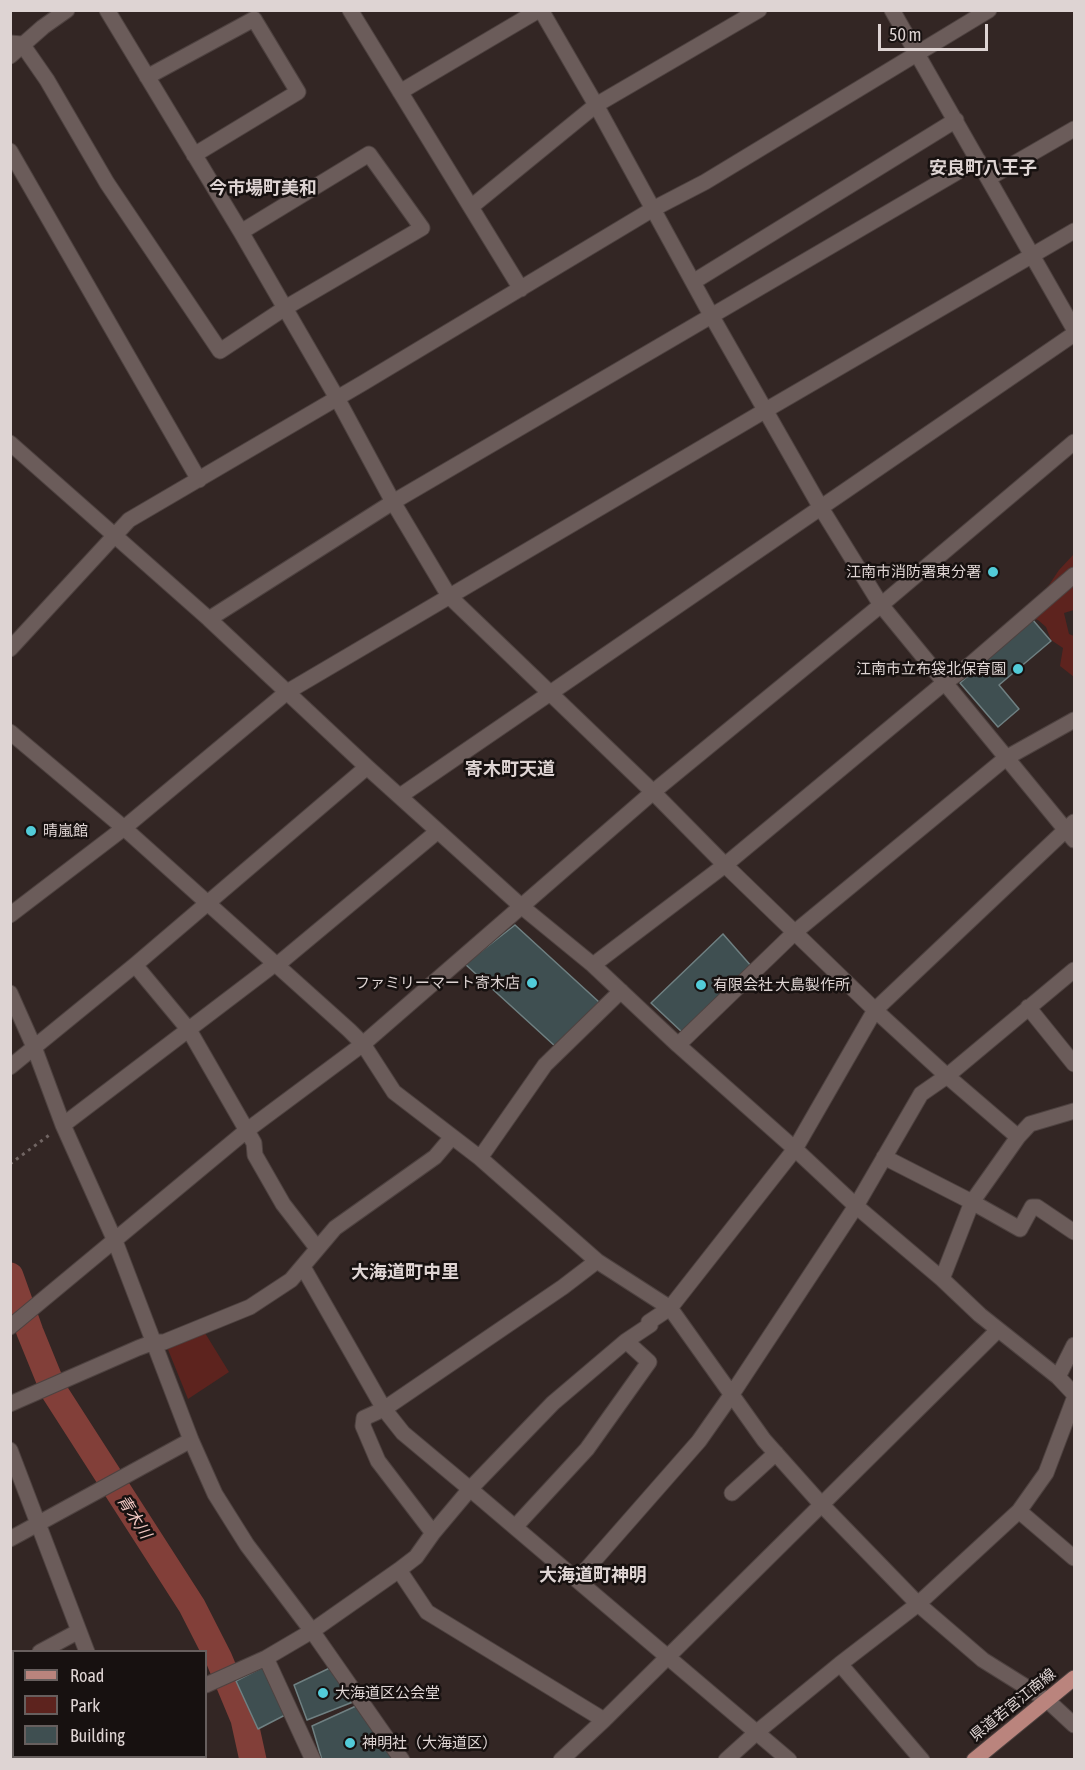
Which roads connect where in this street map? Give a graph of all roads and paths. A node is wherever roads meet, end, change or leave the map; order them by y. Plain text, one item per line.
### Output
1 (67, 10) edge
2 (107, 10) edge
3 (350, 10) edge
4 (540, 10) edge
5 (759, 10) edge
6 (892, 10) edge
7 (989, 10) edge
8 (16, 44) edge
9 (917, 53) junction
10 (10, 56) edge
11 (147, 77) junction
12 (400, 92) junction
13 (596, 105) junction
14 (956, 120) junction
15 (1074, 129) edge
16 (10, 151) edge
17 (195, 155) junction
18 (978, 160) junction
19 (989, 178) junction
20 (471, 207) junction
21 (653, 209) junction
22 (241, 231) junction
23 (1074, 231) edge
24 (1033, 255) junction
25 (693, 282) junction
26 (520, 289) junction
27 (285, 308) junction
28 (711, 315) junction
29 (1074, 329) edge
30 (1074, 334) edge
31 (337, 398) junction
32 (766, 410) junction
33 (1074, 442) edge
34 (10, 443) edge
35 (199, 480) junction
36 (393, 502) junction
37 (821, 508) junction
38 (113, 536) junction
39 (1074, 575) edge
40 (448, 596) junction
41 (881, 605) junction
42 (209, 619) junction
43 (10, 649) edge
44 (944, 683) junction
45 (287, 692) junction
46 (550, 694) junction
47 (1074, 720) edge
48 (10, 732) edge
49 (1006, 758) junction
50 (367, 767) junction
51 (653, 792) junction
52 (400, 796) junction
53 (124, 828) junction
54 (438, 831) junction
55 (1072, 831) edge
56 (725, 865) junction
57 (208, 902) junction
58 (521, 906) junction
59 (10, 915) edge
60 (795, 932) junction
61 (277, 964) junction
62 (135, 965) junction
63 (593, 965) junction
64 (1074, 970) edge
65 (621, 992) junction
66 (10, 993) edge
67 (1028, 1007) junction
68 (875, 1010) junction
69 (189, 1030) junction
70 (363, 1044) junction
71 (678, 1045) junction
72 (34, 1047) junction
73 (1074, 1064) edge
74 (10, 1067) edge
75 (947, 1076) junction
76 (1074, 1111) edge
77 (63, 1125) junction
78 (246, 1131) junction
79 (452, 1137) junction
80 (1018, 1137) junction
81 (795, 1149) junction
82 (884, 1157) junction
83 (480, 1158) junction
84 (10, 1164) edge
85 (972, 1202) junction
86 (856, 1206) junction
87 (1074, 1233) edge
88 (115, 1241) junction
89 (317, 1248) junction
90 (597, 1261) junction
91 (303, 1267) junction
92 (942, 1279) junction
93 (670, 1308) junction
94 (10, 1327) edge
95 (998, 1330) junction
96 (626, 1341) junction
97 (154, 1342) junction
98 (1074, 1346) edge
99 (1058, 1377) junction
100 (732, 1394) junction
101 (1074, 1394) edge
102 (1074, 1399) edge
103 (10, 1404) edge
104 (384, 1409) junction
105 (191, 1440) junction
106 (10, 1450) edge
107 (776, 1453) junction
108 (470, 1489) junction
109 (732, 1493) dead end
110 (821, 1504) junction
111 (1019, 1511) junction
112 (39, 1523) junction
113 (515, 1527) junction
114 (433, 1533) junction
115 (10, 1539) edge
116 (1074, 1558) edge
117 (399, 1570) junction
118 (577, 1580) junction
119 (918, 1604) junction
120 (79, 1631) junction
121 (312, 1631) junction
122 (44, 1650) edge
123 (86, 1650) edge
124 (668, 1657) junction
125 (266, 1658) junction
126 (840, 1664) junction
127 (1074, 1678) edge
128 (212, 1683) edge
129 (1047, 1700) junction
130 (604, 1720) junction
131 (1074, 1725) edge
132 (757, 1732) junction
133 (313, 1760) edge
134 (402, 1760) edge
135 (561, 1760) edge
136 (726, 1760) edge
137 (789, 1760) edge
138 (921, 1760) edge
139 (974, 1760) edge

1 - 8 street
2 - 11 street
3 - 12 street
4 - 12 street
4 - 13 street
5 - 13 street
6 - 9 street
7 - 9 street
8 - 10 street
8 - 27 street
9 - 14 street
9 - 21 street
11 - 17 street
11 - 17 street
12 - 20 street
13 - 20 street
13 - 21 street
14 - 18 street
14 - 25 street
15 - 19 street
16 - 35 street
17 - 22 street
18 - 19 street
18 - 28 street
19 - 24 street
20 - 26 street
21 - 25 street
21 - 26 street
22 - 27 street
22 - 27 street
23 - 24 street
24 - 29 street
24 - 32 street
25 - 28 street
26 - 31 street
27 - 31 street
28 - 32 street
28 - 36 street
30 - 37 street
31 - 35 street
31 - 36 street
32 - 37 street
32 - 40 street
33 - 41 street
34 - 38 street
35 - 38 street
36 - 40 street
36 - 42 street
37 - 41 street
37 - 46 street
38 - 42 street
38 - 43 street
39 - 44 street
40 - 45 street
40 - 46 street
41 - 44 street
41 - 51 street
42 - 45 street
44 - 49 street
44 - 56 street
45 - 50 street
45 - 53 street
46 - 51 street
46 - 52 street
47 - 49 street
48 - 53 street
49 - 55 street
49 - 60 street
50 - 52 street
50 - 57 street
51 - 56 street
51 - 58 street
52 - 54 street
53 - 57 street
53 - 59 street
54 - 58 street
54 - 61 street
55 - 68 street
56 - 60 street
56 - 63 street
57 - 61 street
57 - 62 street
58 - 63 street
58 - 70 street
60 - 68 street
60 - 71 street
61 - 69 street
61 - 70 street
62 - 69 street
62 - 72 street
63 - 65 street
64 - 67 street
65 - 71 street
65 - 83 street
66 - 72 street
67 - 73 street
67 - 75 street
68 - 75 street
68 - 81 street
69 - 77 street
69 - 78 street
70 - 78 street
70 - 79 street
71 - 81 street
72 - 74 street
72 - 77 street
75 - 80 street
75 - 82 street
76 - 80 street
77 - 84 path
77 - 88 street
78 - 88 street
78 - 89 street
79 - 83 street
79 - 89 street
80 - 85 street
81 - 86 street
81 - 93 street
82 - 85 street
82 - 86 street
83 - 90 street
85 - 87 street
85 - 92 street
86 - 92 street
86 - 100 street
88 - 94 street
88 - 97 street
89 - 91 street
90 - 93 street
90 - 104 street
91 - 97 street
91 - 104 street
92 - 95 street
93 - 96 street
93 - 100 street
95 - 99 street
95 - 110 street
96 - 108 street
96 - 113 street
97 - 103 street
97 - 105 street
98 - 99 street
99 - 101 street
100 - 107 street
100 - 118 street
102 - 111 street
104 - 108 street
104 - 114 street
105 - 112 street
105 - 121 street
106 - 112 street
107 - 109 street
107 - 110 street
108 - 113 street
108 - 114 street
110 - 119 street
110 - 124 street
111 - 116 street
111 - 119 street
112 - 115 street
112 - 120 street
113 - 118 street
114 - 117 street
117 - 121 street
117 - 130 street
118 - 124 street
119 - 126 street
119 - 129 street
120 - 122 street
120 - 123 street
121 - 125 street
121 - 134 street
124 - 130 street
124 - 132 street
125 - 128 street
125 - 133 street
126 - 132 street
126 - 138 street
127 - 129 main road, 県道若宮江南線
129 - 131 street
129 - 139 main road, 県道若宮江南線
130 - 135 street
132 - 136 street
132 - 137 street

